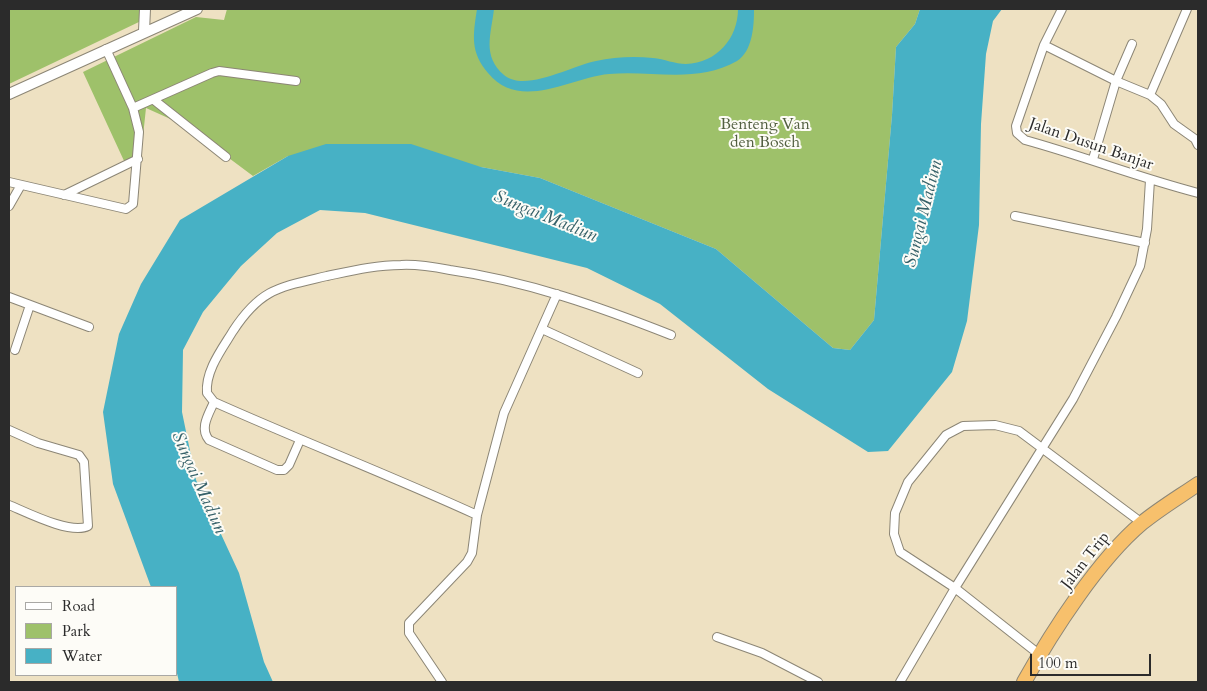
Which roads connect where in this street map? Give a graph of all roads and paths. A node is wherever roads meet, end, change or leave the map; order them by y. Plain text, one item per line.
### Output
1 (145, 9) edge
2 (197, 9) edge
3 (1062, 9) edge
4 (1187, 9) edge
5 (144, 32) junction
6 (1132, 44) dead end
7 (1044, 45) junction
8 (106, 49) junction
9 (296, 81) dead end
10 (1116, 81) junction
11 (9, 94) edge
12 (1150, 95) junction
13 (154, 100) junction
14 (133, 108) junction
15 (1198, 144) edge
16 (226, 157) dead end
17 (138, 159) junction
18 (1092, 159) junction
19 (1150, 180) junction
20 (9, 182) edge
21 (21, 185) junction
22 (1198, 193) edge
23 (64, 195) junction
24 (9, 206) edge
25 (1015, 216) dead end
26 (1145, 243) junction
27 (557, 294) junction
28 (9, 297) edge
29 (30, 305) junction
30 (89, 327) dead end
31 (542, 329) junction
32 (671, 335) dead end
33 (15, 350) dead end
34 (638, 373) dead end
35 (214, 402) junction
36 (9, 430) edge
37 (300, 440) junction
38 (1044, 447) junction
39 (1198, 484) edge
40 (9, 505) edge
41 (477, 515) junction
42 (1142, 523) junction
43 (955, 588) junction
44 (717, 637) dead end
45 (1040, 655) junction
46 (442, 682) edge
47 (818, 682) edge
48 (900, 682) edge
49 (1024, 682) edge

1 - 5 street
2 - 5 street
3 - 7 street, Jalan Dusun Banjar
4 - 12 street
5 - 8 street
6 - 10 street
7 - 10 street
7 - 18 street, Jalan Dusun Banjar
8 - 11 street
8 - 14 street
9 - 13 street
10 - 12 street
10 - 18 street
12 - 15 street
13 - 14 street
13 - 16 street
14 - 17 street
17 - 23 street
17 - 23 street
18 - 19 street, Jalan Dusun Banjar
19 - 22 street, Jalan Dusun Banjar
19 - 26 street
20 - 21 street
21 - 23 street
21 - 24 street
25 - 26 street
26 - 38 street
27 - 31 street
27 - 32 street
27 - 35 street
28 - 29 street
29 - 30 street
29 - 33 street
31 - 34 street
31 - 41 street
35 - 37 street
35 - 37 street
36 - 40 street
37 - 41 street
38 - 42 street
38 - 43 street
38 - 43 street
39 - 42 highway, Jalan Trip
41 - 46 street
42 - 45 highway, Jalan Trip
43 - 45 street
43 - 48 street
44 - 47 street
45 - 49 highway, Jalan Trip

